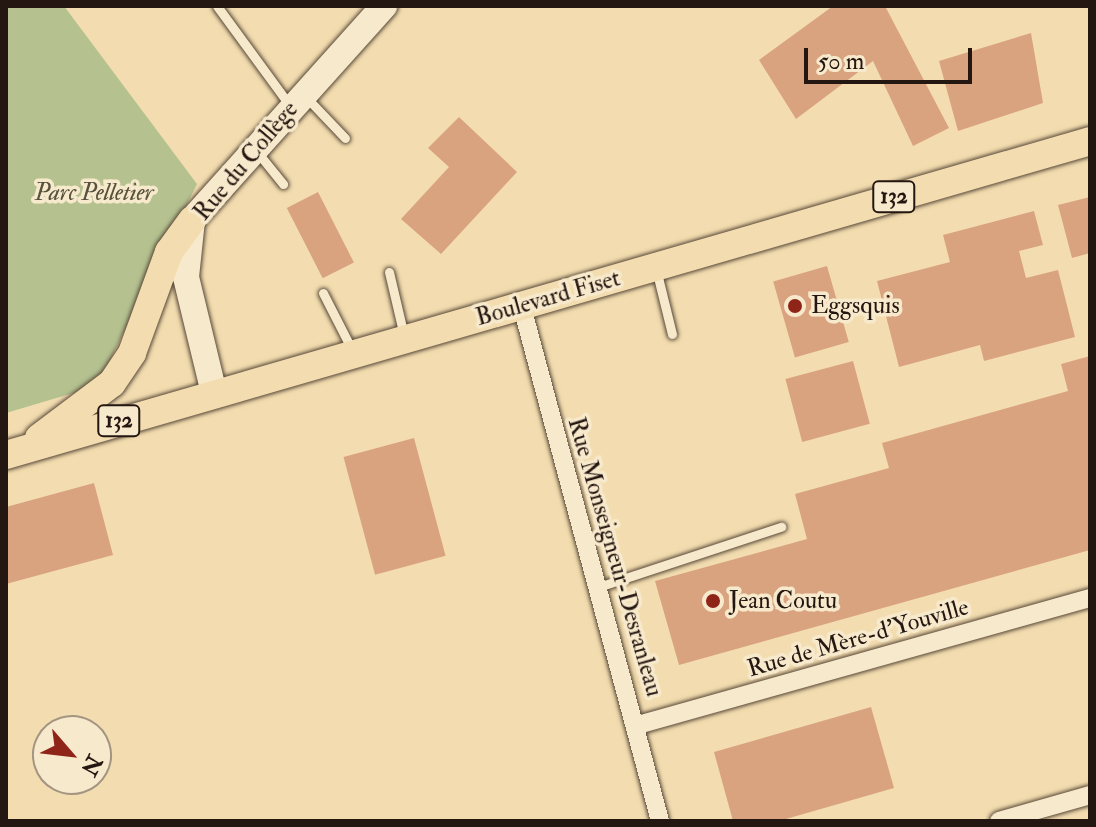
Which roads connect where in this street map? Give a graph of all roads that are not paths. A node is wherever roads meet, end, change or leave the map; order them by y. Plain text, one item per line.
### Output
1 (217, 6) edge
2 (384, 6) edge
3 (297, 100) junction
4 (345, 138) dead end
5 (1090, 141) edge
6 (253, 147) junction
7 (283, 184) dead end
8 (192, 220) junction
9 (655, 266) junction
10 (389, 272) dead end
11 (323, 293) dead end
12 (522, 307) junction
13 (672, 334) dead end
14 (404, 339) junction
15 (354, 354) junction
16 (214, 393) junction
17 (15, 452) edge
18 (781, 527) dead end
19 (598, 587) junction
20 (1090, 598) edge
21 (638, 725) junction
22 (1090, 795) edge
23 (660, 821) edge
24 (999, 821) edge

1 - 3 lane
2 - 3 street, Rue du Collège
3 - 4 lane
3 - 6 street, Rue du Collège
5 - 9 main road, Boulevard Fiset / 132
6 - 7 lane
6 - 8 street, Rue du Collège
8 - 16 street, Rue du Collège
8 - 17 main road
9 - 12 main road, Boulevard Fiset / 132
9 - 13 lane
10 - 14 lane
11 - 15 lane
12 - 14 main road, Boulevard Fiset / 132
12 - 19 street, Rue Monseigneur-Desranleau
14 - 15 main road, Boulevard Fiset / 132
15 - 16 main road, Boulevard Fiset / 132
16 - 17 main road, Boulevard Fiset / 132
18 - 19 lane
19 - 21 street, Rue Monseigneur-Desranleau
20 - 21 street, Rue de Mère-d'Youville
21 - 23 street, Rue Monseigneur-Desranleau
22 - 24 street

